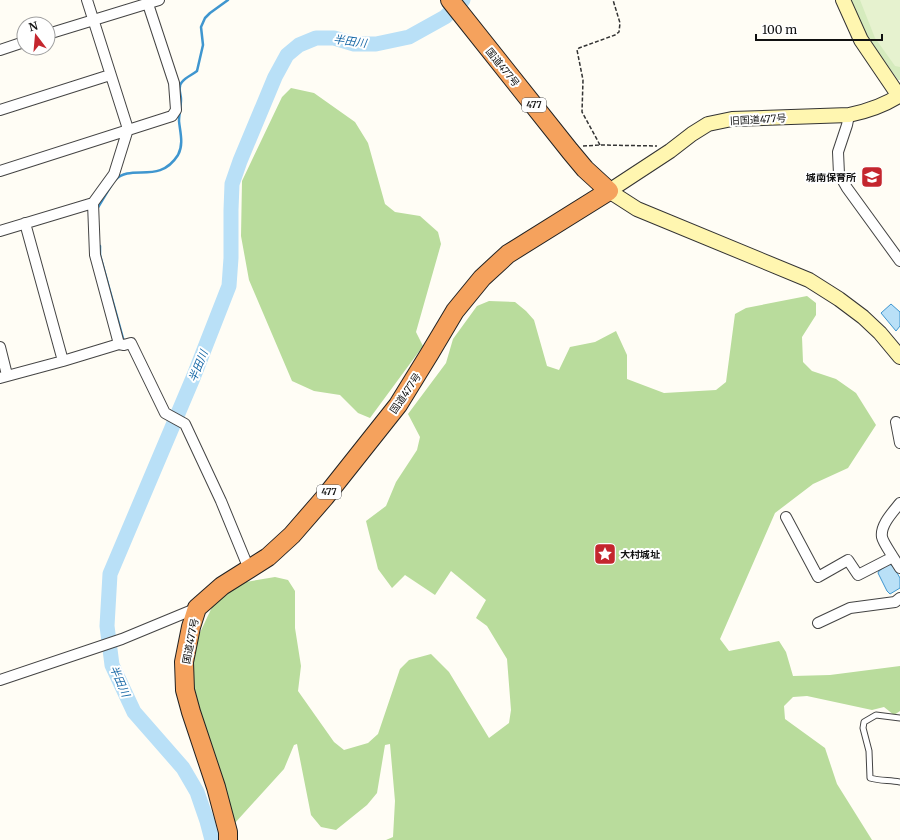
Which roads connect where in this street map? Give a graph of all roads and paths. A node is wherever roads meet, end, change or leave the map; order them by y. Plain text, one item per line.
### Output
1 (87, 0) edge
2 (159, 0) edge
3 (450, 0) edge
4 (613, 0) edge
5 (843, 0) edge
6 (148, 4) junction
7 (93, 20) junction
8 (56, 32) edge
9 (16, 45) edge
10 (0, 50) edge
11 (110, 75) junction
12 (900, 96) edge
13 (0, 110) edge
14 (849, 116) junction
15 (128, 129) junction
16 (600, 145) junction
17 (570, 151) junction
18 (670, 151) junction
19 (0, 171) edge
20 (609, 191) junction
21 (93, 203) junction
22 (25, 223) junction
23 (0, 231) edge
24 (900, 261) edge
25 (119, 344) junction
26 (0, 347) edge
27 (900, 357) edge
28 (63, 361) junction
29 (4, 376) edge
30 (896, 422) dead end
31 (900, 443) edge
32 (900, 503) edge
33 (786, 518) dead end
34 (893, 557) junction
35 (900, 568) edge
36 (248, 569) junction
37 (900, 598) edge
38 (197, 608) junction
39 (818, 623) dead end
40 (0, 680) edge
41 (900, 718) edge
42 (900, 782) edge
43 (228, 840) edge

1 - 7 street
2 - 6 street
3 - 17 highway, 国道477号 / 477
4 - 16 path
5 - 12 street
6 - 7 street
6 - 15 street
7 - 8 street
7 - 11 street
9 - 10 street
11 - 13 street
11 - 15 street
12 - 14 street, 旧国道477号
14 - 18 street, 旧国道477号
14 - 24 street
15 - 19 street
15 - 21 street
16 - 17 path
16 - 18 path
17 - 20 highway, 国道477号 / 477
18 - 20 street, 旧国道477号
20 - 27 street
20 - 36 highway, 国道477号 / 477
21 - 22 street
21 - 25 street
22 - 23 street
22 - 28 street
25 - 28 street
25 - 36 street
26 - 29 street
28 - 29 street
30 - 31 street
32 - 34 street
33 - 34 street
34 - 35 street
36 - 38 highway, 国道477号 / 477
37 - 39 street
38 - 40 street
38 - 43 highway, 国道477号
41 - 42 lane

